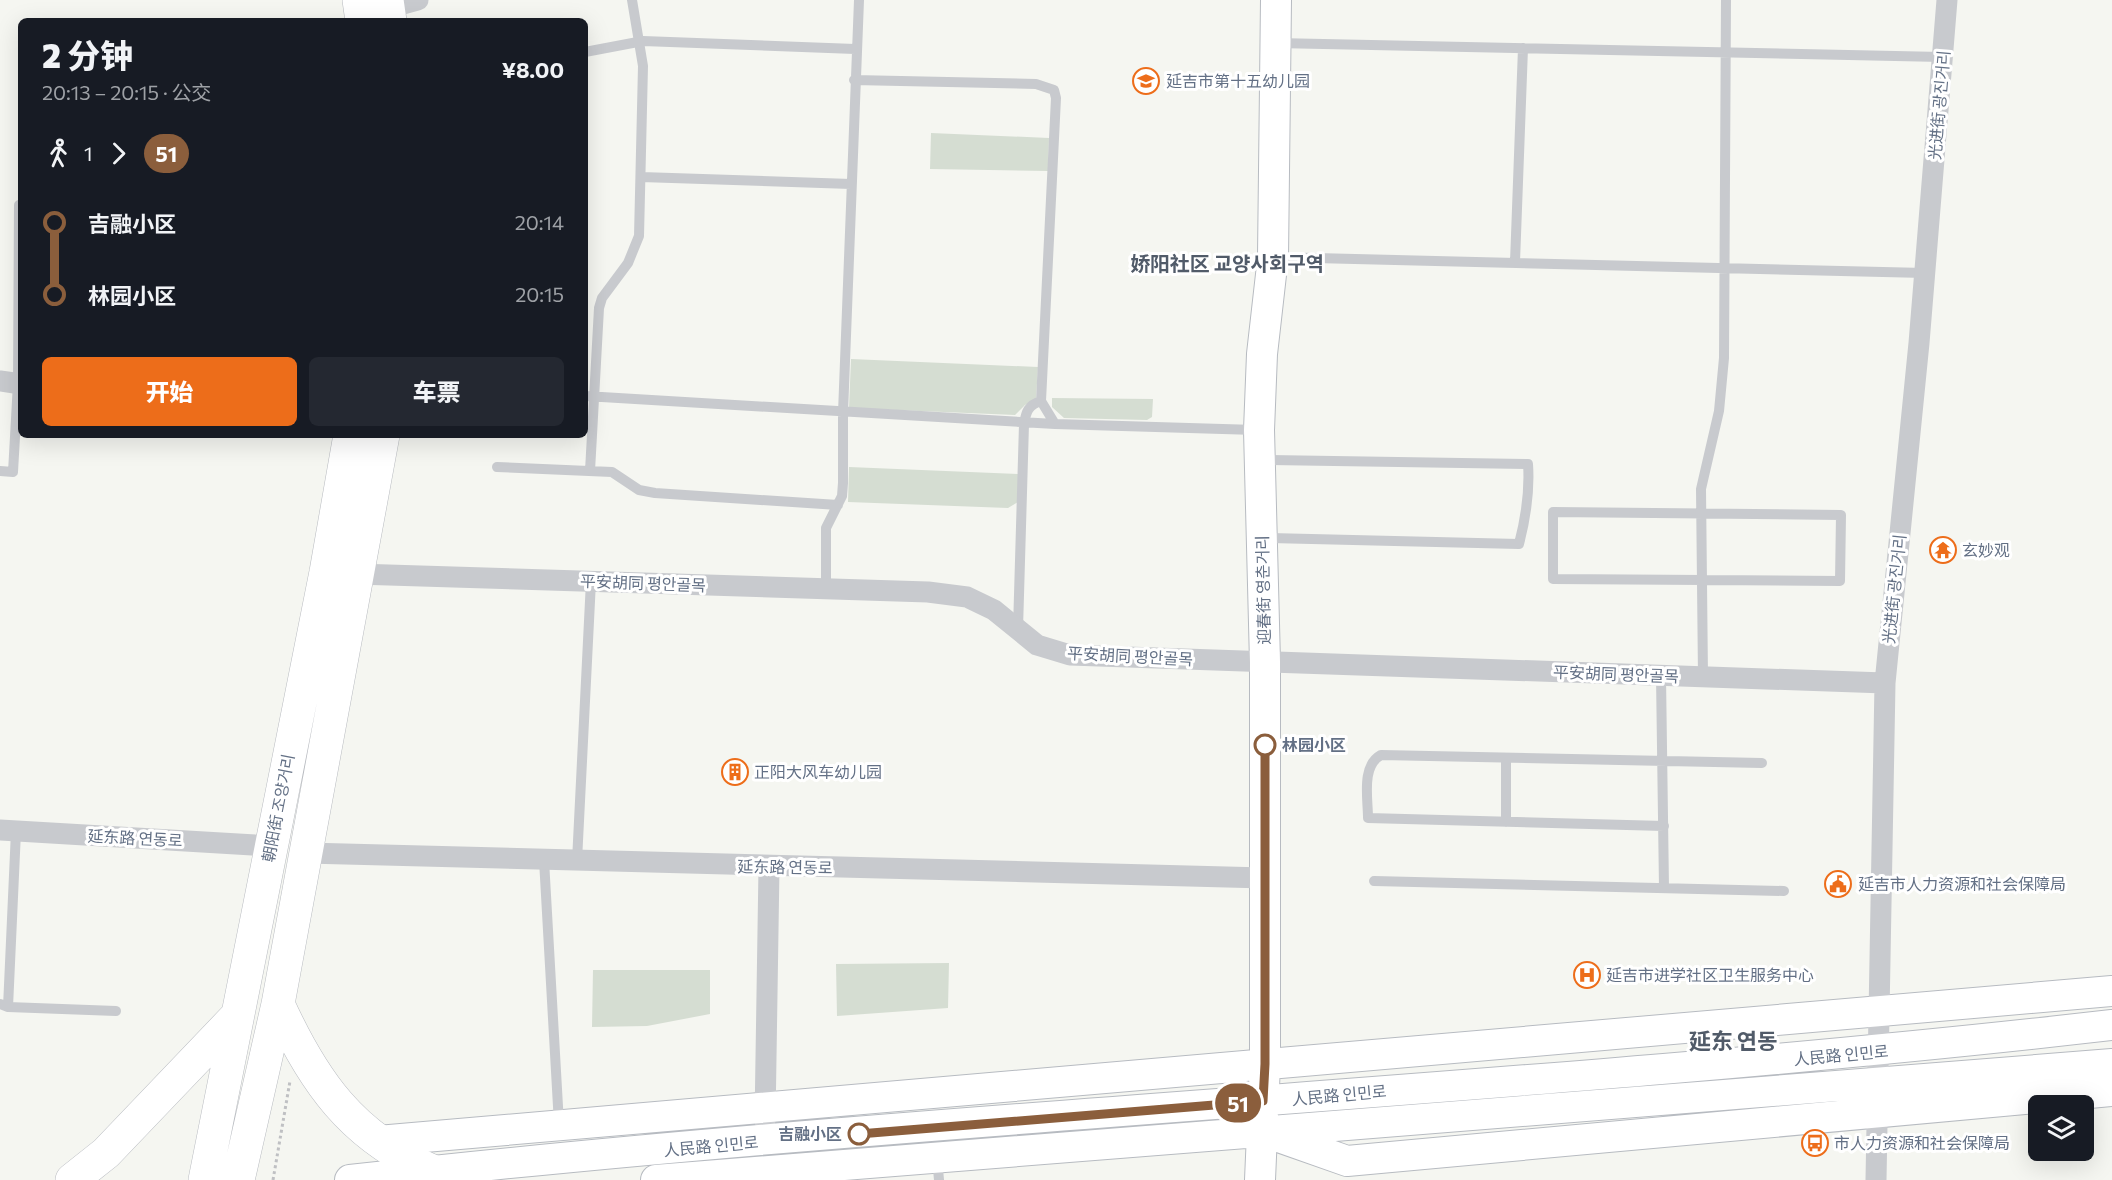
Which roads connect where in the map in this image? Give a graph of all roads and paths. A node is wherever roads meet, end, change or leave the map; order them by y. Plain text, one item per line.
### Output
1 (632, 0) edge
2 (859, 0) edge
3 (1276, 0) edge
4 (1726, 0) edge
5 (1947, 0) edge
6 (639, 42) junction
7 (1276, 43) junction
8 (1523, 48) junction
9 (855, 49) junction
10 (588, 51) edge
11 (1726, 53) junction
12 (1942, 57) junction
13 (854, 80) junction
14 (641, 177) junction
15 (851, 184) junction
16 (18, 235) edge
17 (1273, 257) junction
18 (1515, 262) junction
19 (1724, 267) junction
20 (1925, 273) junction
21 (13, 383) edge
22 (589, 397) edge
23 (1041, 401) junction
24 (843, 412) junction
25 (1024, 424) junction
26 (1055, 424) junction
27 (1259, 430) junction
28 (349, 438) edge
29 (382, 438) edge
30 (1260, 460) junction
31 (497, 467) dead end
32 (0, 471) edge
33 (590, 471) junction
34 (838, 505) junction
35 (1700, 514) junction
36 (1262, 538) junction
37 (356, 574) junction
38 (1700, 580) junction
39 (591, 581) junction
40 (826, 589) junction
41 (1018, 630) junction
42 (1265, 662) junction
43 (1661, 676) junction
44 (1703, 677) junction
45 (1885, 683) junction
46 (1506, 758) junction
47 (1662, 761) junction
48 (1762, 763) dead end
49 (1506, 822) junction
50 (1664, 826) junction
51 (8, 831) edge
52 (271, 846) junction
53 (306, 854) junction
54 (544, 860) junction
55 (577, 861) junction
56 (769, 867) junction
57 (1265, 878) junction
58 (1374, 881) dead end
59 (1664, 888) junction
60 (1784, 891) dead end
61 (2112, 991) edge
62 (278, 1004) junction
63 (4, 1005) edge
64 (1879, 1010) junction
65 (116, 1011) dead end
66 (235, 1018) junction
67 (2112, 1025) edge
68 (1674, 1028) junction
69 (1879, 1052) junction
70 (1265, 1064) junction
71 (2112, 1064) edge
72 (1662, 1069) junction
73 (1878, 1083) junction
74 (2112, 1091) edge
75 (1263, 1101) junction
76 (765, 1108) junction
77 (1877, 1113) junction
78 (559, 1126) junction
79 (1262, 1131) junction
80 (764, 1141) junction
81 (378, 1142) junction
82 (938, 1169) edge
83 (432, 1172) junction
84 (725, 1177) edge
85 (72, 1180) edge
86 (205, 1180) edge
87 (238, 1180) edge
88 (350, 1180) edge
89 (656, 1180) edge
90 (1260, 1180) edge
91 (1876, 1180) edge

1 - 6 lane
2 - 9 lane
3 - 7 street, 迎春街 영춘거리
4 - 11 lane
5 - 12 street, 光进街 광진거리
6 - 9 lane
6 - 10 lane
6 - 14 lane
7 - 8 lane
7 - 17 street, 迎春街 영춘거리
8 - 11 lane
8 - 18 lane
9 - 13 lane
11 - 12 lane
11 - 19 lane
12 - 20 street, 光进街 광진거리
13 - 15 lane
13 - 23 lane
14 - 15 lane
14 - 22 lane
15 - 24 lane
16 - 21 lane
17 - 18 lane
17 - 27 street, 迎春街 영춘거리
18 - 19 lane
19 - 20 lane
19 - 35 lane
20 - 45 street, 光进街 광진거리
21 - 32 lane
22 - 24 lane
22 - 33 lane
23 - 25 lane
23 - 26 lane
24 - 25 lane
24 - 34 lane
25 - 26 lane
25 - 41 lane
26 - 27 lane
27 - 30 street, 迎春街 영춘거리
28 - 52 main road, 朝阳街 조양거리
29 - 37 main road
30 - 36 street, 迎春街 영춘거리
30 - 36 lane
31 - 33 lane
33 - 34 lane
34 - 40 lane
35 - 38 lane
35 - 38 lane
35 - 38 lane
36 - 42 street, 迎春街 영춘거리
37 - 39 street, 平安胡同 평안골목
37 - 53 main road
38 - 44 lane
39 - 40 street, 平安胡同 평안골목
39 - 55 lane
40 - 41 street, 平安胡同 평안골목
41 - 42 street, 平安胡同 평안골목
42 - 43 street, 平安胡同 평안골목
42 - 57 street, 迎春街 영춘거리
43 - 44 street, 平安胡同 평안골목
43 - 47 lane
44 - 45 street, 平安胡同 평안골목
45 - 64 street, 光进街 광진거리
46 - 47 lane
46 - 49 lane
46 - 49 lane
47 - 48 lane
47 - 50 lane
49 - 50 lane
50 - 59 lane
51 - 52 street, 延东路 연동로
51 - 63 lane
52 - 66 main road, 朝阳街 조양거리
53 - 54 street, 延东路 연동로
53 - 62 main road
54 - 55 street, 延东路 연동로
54 - 78 lane
55 - 56 street, 延东路 연동로
56 - 57 street, 延东路 연동로
56 - 76 street
57 - 70 street, 迎春街 영춘거리
58 - 59 lane
59 - 60 lane
61 - 64 street
62 - 81 main road
62 - 87 main road
63 - 65 lane
64 - 68 street
64 - 69 street, 光进街 광진거리
66 - 85 main road
66 - 86 main road, 朝阳街 조양거리
67 - 69 street, 人民路 인민로
68 - 70 street
68 - 72 street
69 - 72 street, 人民路 인민로
69 - 73 street, 光进街 광진거리
70 - 75 street, 迎春街 영춘거리
70 - 76 street
71 - 73 street, 人民路 인민로
72 - 75 street, 人民路 인민로
73 - 77 street, 光进街 광진거리
73 - 79 street, 人民路 인민로
74 - 77 street
75 - 79 street, 迎春街 영춘거리
75 - 80 street, 人民路 인민로
76 - 78 street
76 - 80 street
77 - 79 street
77 - 91 street, 光进街 광진거리
78 - 81 street
79 - 82 street, 人民路 인민로
79 - 90 street, 迎春街 영춘거리
80 - 83 street, 人民路 인민로
81 - 83 main road
82 - 84 street, 人民路 인민로
83 - 88 street, 人民路 인민로
84 - 89 street, 人民路 인민로

